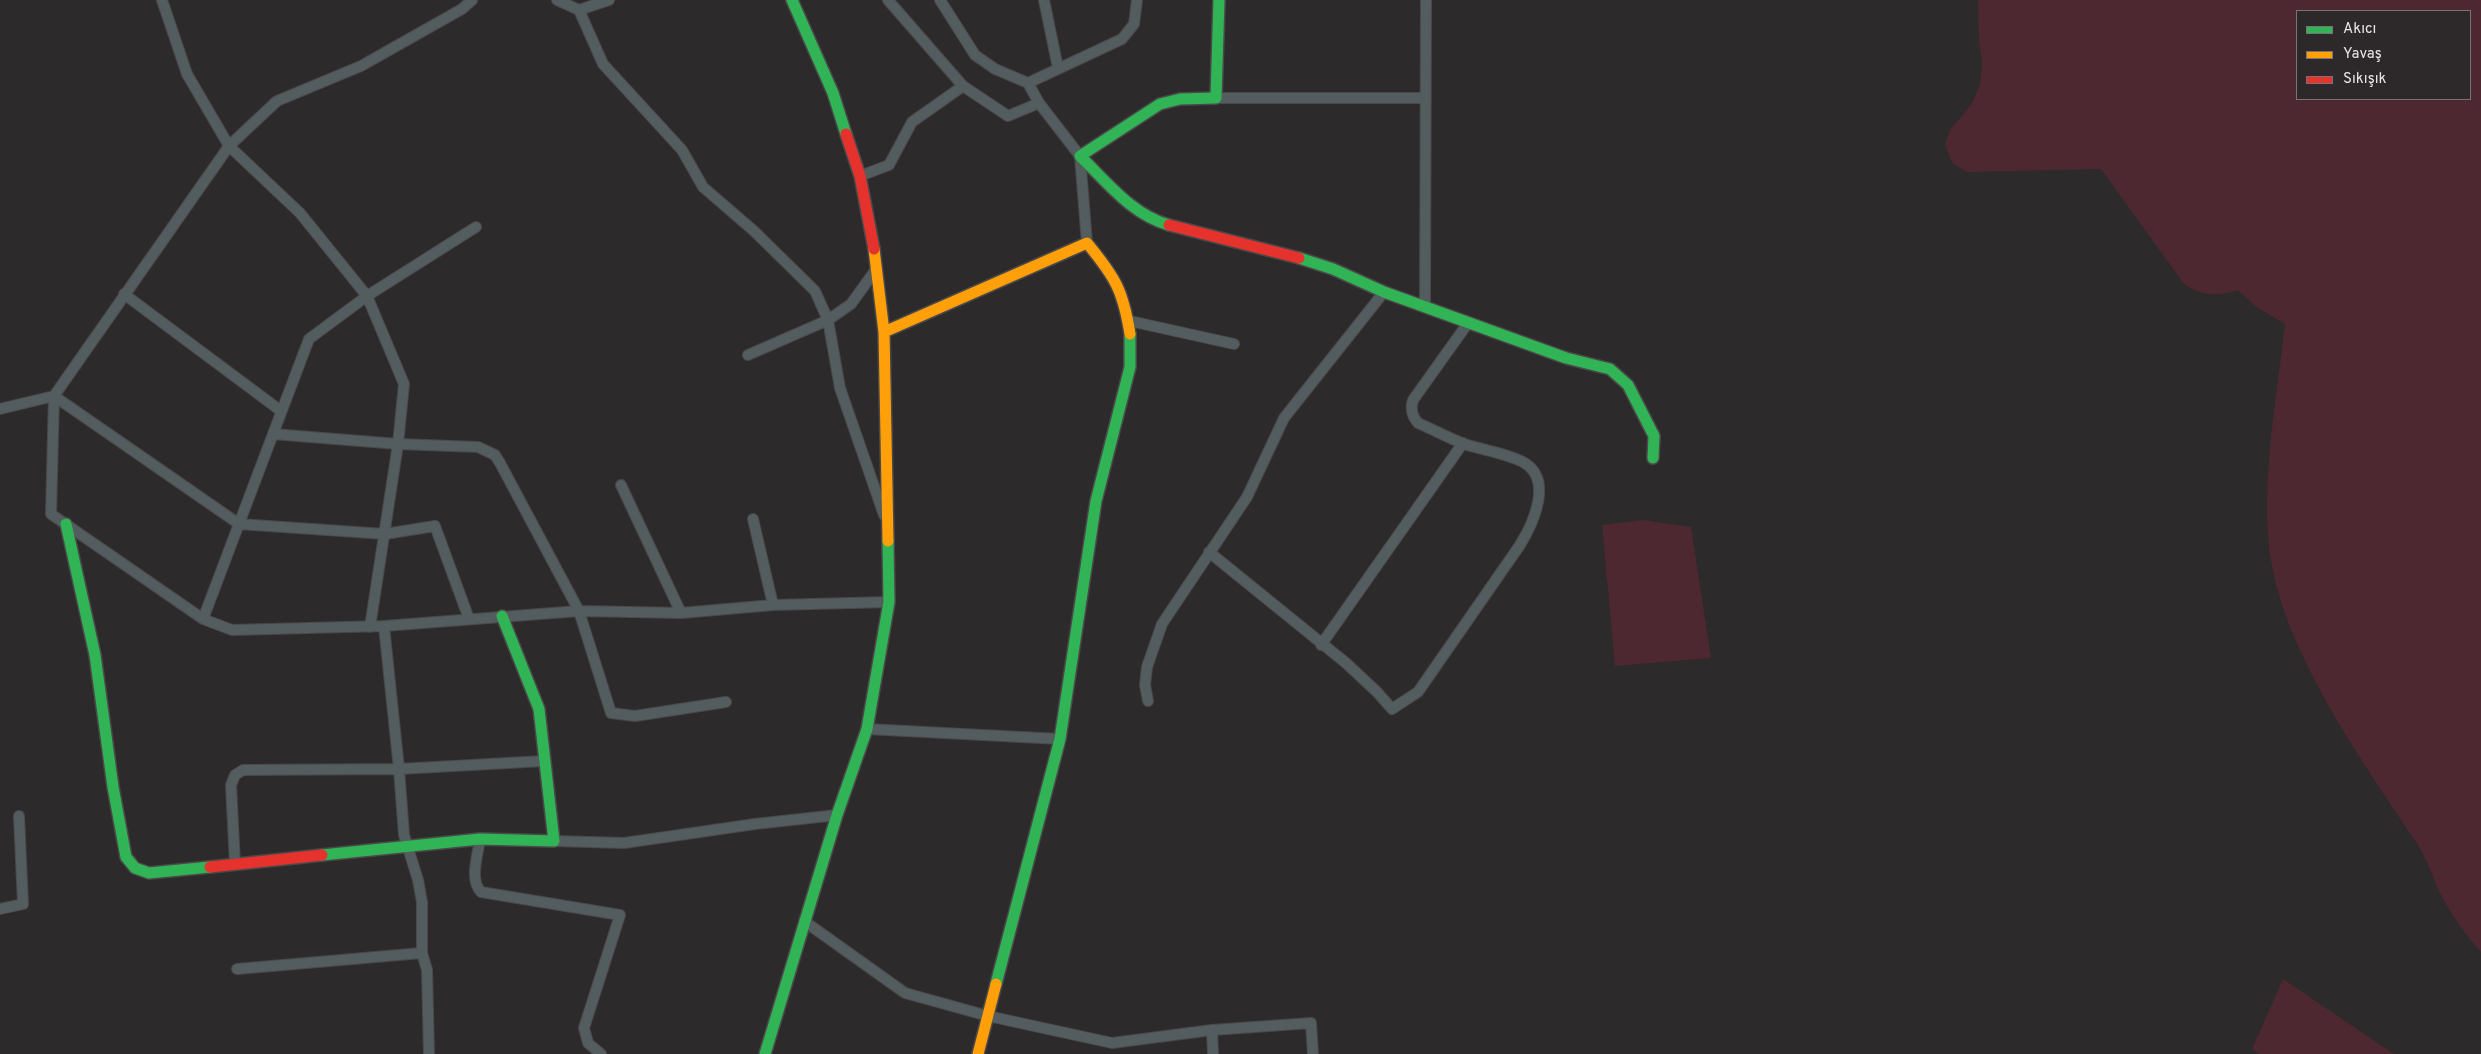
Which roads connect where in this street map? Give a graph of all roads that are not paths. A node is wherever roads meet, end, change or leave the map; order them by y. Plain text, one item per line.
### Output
1 (162, 0) edge
2 (472, 0) edge
3 (557, 0) edge
4 (609, 0) edge
5 (792, 0) edge
6 (888, 0) edge
7 (940, 0) edge
8 (1044, 0) edge
9 (1137, 0) edge
10 (1219, 0) edge
11 (1426, 0) edge
12 (579, 10) junction
13 (1058, 68) junction
14 (1028, 83) junction
15 (963, 86) junction
16 (1216, 98) junction
17 (1425, 98) junction
18 (1039, 102) junction
19 (229, 146) junction
20 (1080, 156) junction
21 (860, 176) junction
22 (476, 227) dead end
23 (1087, 243) junction
24 (877, 268) junction
25 (1384, 292) junction
26 (124, 294) junction
27 (367, 296) junction
28 (1425, 305) junction
29 (828, 320) junction
30 (1130, 321) junction
31 (1468, 323) junction
32 (884, 332) junction
33 (1234, 344) dead end
34 (748, 356) dead end
35 (54, 396) junction
36 (0, 409) edge
37 (281, 411) junction
38 (273, 434) junction
39 (1463, 443) junction
40 (398, 444) junction
41 (1653, 458) dead end
42 (621, 485) dead end
43 (753, 519) dead end
44 (66, 524) junction
45 (239, 524) junction
46 (888, 525) junction
47 (385, 534) junction
48 (1209, 552) junction
49 (889, 602) junction
50 (773, 605) junction
51 (579, 611) junction
52 (681, 613) junction
53 (502, 616) junction
54 (203, 619) junction
55 (469, 619) junction
56 (384, 626) junction
57 (370, 627) junction
58 (1321, 645) junction
59 (1148, 701) dead end
60 (726, 702) dead end
61 (867, 729) junction
62 (1060, 739) junction
63 (544, 761) junction
64 (399, 769) junction
65 (837, 815) junction
66 (19, 816) dead end
67 (480, 840) junction
68 (554, 841) junction
69 (407, 846) junction
70 (235, 864) junction
71 (0, 909) edge
72 (804, 921) junction
73 (422, 954) junction
74 (237, 969) dead end
75 (988, 1016) junction
76 (1212, 1030) junction
77 (1112, 1043) junction
78 (429, 1054) edge
79 (600, 1054) edge
80 (765, 1054) edge
81 (978, 1054) edge
82 (1112, 1054) edge
83 (1213, 1054) edge
84 (1313, 1054) edge

1 - 19 street
2 - 19 street
3 - 12 street
4 - 12 street
5 - 21 street
6 - 15 street
7 - 14 street
8 - 13 street
9 - 13 street
10 - 16 street
11 - 17 street
12 - 29 street
13 - 14 street
14 - 18 street
15 - 18 street
15 - 21 street
16 - 17 street
16 - 20 street
17 - 28 street
18 - 20 street
19 - 26 street
19 - 27 street
20 - 23 street
20 - 25 street
21 - 24 street
22 - 27 street
23 - 30 street
23 - 32 street
24 - 29 street
24 - 32 street
25 - 28 street
25 - 48 street
26 - 35 street
26 - 37 street
27 - 37 street
27 - 40 street
28 - 31 street
29 - 34 street
29 - 46 street
30 - 33 street
30 - 62 street
31 - 39 street
31 - 41 street
32 - 46 street
35 - 36 street
35 - 44 street
35 - 45 street
37 - 38 street
38 - 40 street
38 - 45 street
39 - 58 street
39 - 58 street
40 - 47 street
40 - 51 street
42 - 52 street
43 - 50 street
44 - 54 street
44 - 70 street
45 - 47 street
45 - 54 street
46 - 49 street
47 - 55 street
47 - 57 street
48 - 58 street
48 - 59 street
49 - 50 street
49 - 61 street
50 - 52 street
51 - 52 street
51 - 53 street
51 - 60 street
53 - 55 street
53 - 63 street
54 - 57 street
55 - 56 street
56 - 57 street
56 - 64 street
61 - 62 street
61 - 65 street
62 - 75 street
63 - 64 street
63 - 68 street
64 - 69 street
64 - 70 street
65 - 68 street
65 - 72 street
66 - 71 street
67 - 68 street
67 - 69 street
67 - 79 street
69 - 70 street
69 - 73 street
72 - 75 street
72 - 80 street
73 - 74 street
73 - 78 street
75 - 77 street
75 - 81 street
76 - 77 street
76 - 83 street
76 - 84 street
77 - 82 street

